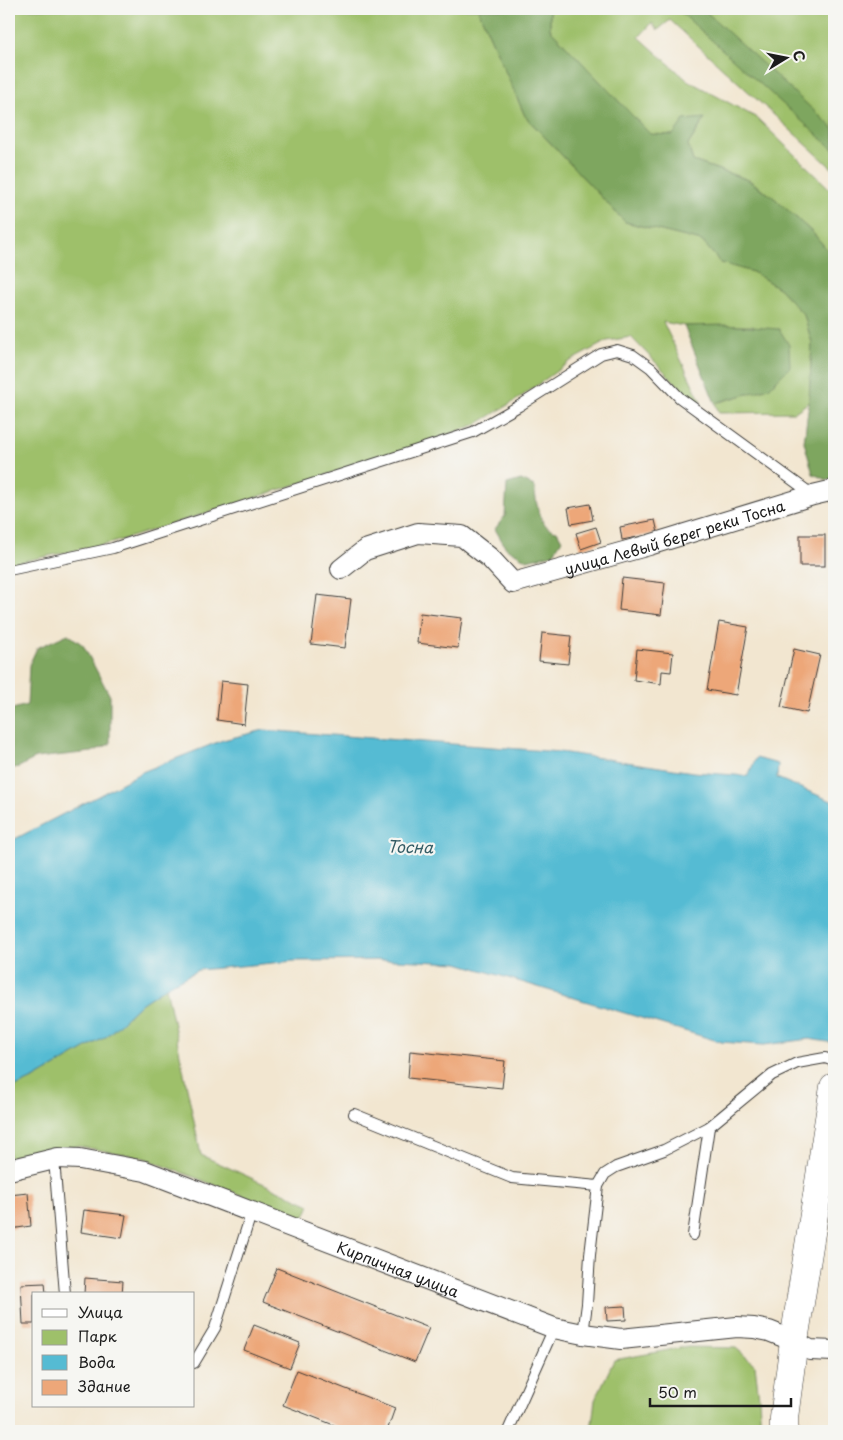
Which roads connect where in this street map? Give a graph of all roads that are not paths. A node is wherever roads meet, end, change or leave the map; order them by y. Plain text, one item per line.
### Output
1 (834, 490) edge
2 (813, 495) junction
3 (341, 569) dead end
4 (9, 570) edge
5 (834, 1060) edge
6 (834, 1087) edge
7 (354, 1114) dead end
8 (709, 1127) junction
9 (54, 1160) junction
10 (9, 1170) edge
11 (598, 1186) junction
12 (252, 1211) junction
13 (693, 1235) dead end
14 (65, 1292) edge
15 (554, 1328) junction
16 (582, 1334) junction
17 (794, 1341) junction
18 (834, 1351) edge
19 (195, 1361) edge
20 (508, 1431) edge
21 (784, 1431) edge

1 - 2 street, улица Левый берег реки Тосна
2 - 3 street, улица Левый берег реки Тосна
2 - 4 lane
5 - 8 lane
6 - 17 main road
7 - 11 lane
8 - 11 lane
8 - 13 lane
9 - 10 street, Кирпичная улица
9 - 12 street, Кирпичная улица
9 - 14 lane
11 - 16 lane
12 - 15 street, Кирпичная улица
12 - 19 lane
15 - 16 street, Кирпичная улица
15 - 20 lane
16 - 17 street, Кирпичная улица
17 - 18 street, Кирпичная улица
17 - 21 main road

